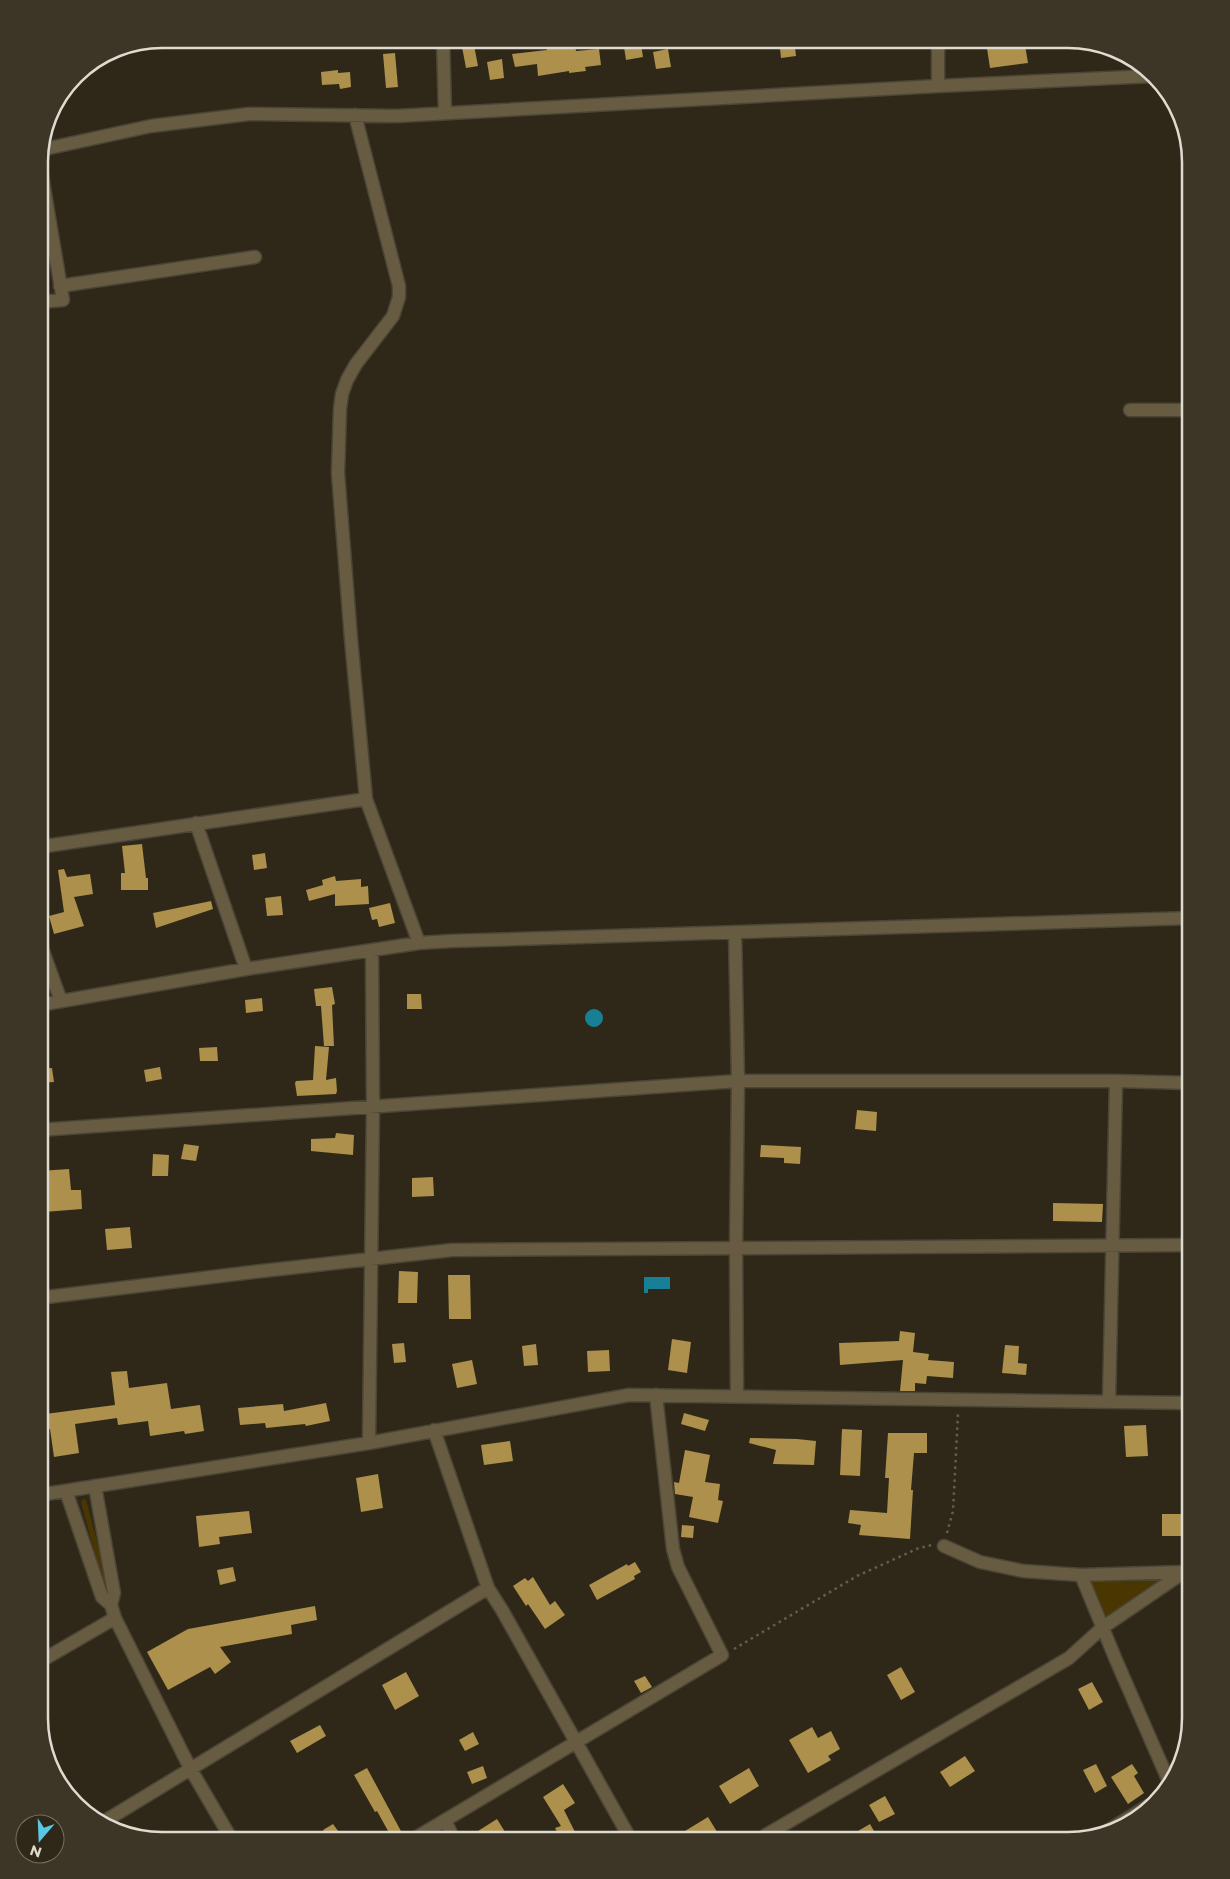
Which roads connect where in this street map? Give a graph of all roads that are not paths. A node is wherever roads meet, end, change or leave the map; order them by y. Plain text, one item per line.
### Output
1 (443, 48) edge
2 (938, 48) edge
3 (1144, 76) edge
4 (938, 86) junction
5 (445, 113) junction
6 (355, 115) junction
7 (48, 148) edge
8 (48, 213) edge
9 (255, 257) dead end
10 (60, 286) junction
11 (48, 301) edge
12 (1130, 410) dead end
13 (1182, 410) edge
14 (366, 799) junction
15 (196, 823) junction
16 (48, 846) edge
17 (1182, 918) edge
18 (735, 932) junction
19 (419, 944) junction
20 (372, 951) junction
21 (48, 965) edge
22 (246, 969) junction
23 (61, 1000) junction
24 (48, 1003) edge
25 (738, 1081) junction
26 (1116, 1081) junction
27 (1182, 1083) edge
28 (373, 1106) junction
29 (48, 1129) edge
30 (1182, 1245) edge
31 (1114, 1246) junction
32 (736, 1248) junction
33 (371, 1259) junction
34 (48, 1297) edge
35 (656, 1395) junction
36 (737, 1396) junction
37 (1109, 1402) junction
38 (1182, 1404) edge
39 (434, 1430) junction
40 (369, 1443) junction
41 (95, 1486) junction
42 (66, 1491) junction
43 (48, 1494) edge
44 (944, 1546) road end
45 (1182, 1572) edge
46 (1081, 1575) junction
47 (1182, 1576) edge
48 (488, 1588) junction
49 (111, 1605) junction
50 (116, 1618) junction
51 (1102, 1628) junction
52 (48, 1657) edge
53 (577, 1742) junction
54 (190, 1768) junction
55 (1166, 1776) edge
56 (109, 1818) edge
57 (445, 1820) junction
58 (227, 1831) edge
59 (426, 1831) edge
60 (450, 1831) edge
61 (626, 1832) edge
62 (772, 1832) edge

1 - 5 street
2 - 4 street
3 - 4 street
4 - 5 street
5 - 6 street
6 - 7 street
6 - 14 street
8 - 10 street
9 - 10 street
10 - 11 street
12 - 13 street
14 - 15 street
14 - 19 street
15 - 16 street
15 - 22 street
17 - 18 street
18 - 19 street
18 - 25 street
19 - 20 street
20 - 22 street
20 - 28 street
21 - 23 street
22 - 23 street
23 - 24 street
25 - 26 street
25 - 28 street
25 - 32 street
26 - 27 street
26 - 31 street
28 - 29 street
28 - 33 street
30 - 31 street
31 - 32 street
31 - 37 street
32 - 33 street
32 - 36 street
33 - 34 street
33 - 40 street
35 - 36 street
35 - 39 street
35 - 53 street
36 - 37 street
37 - 38 street
39 - 40 street
39 - 48 street
40 - 41 street
41 - 42 street
41 - 49 street
42 - 43 street
42 - 49 street
44 - 46 street
45 - 46 street
46 - 51 street
47 - 51 street
48 - 53 street
48 - 54 street
49 - 50 street
50 - 52 street
50 - 54 street
51 - 55 street
51 - 62 street
53 - 57 street
53 - 61 street
54 - 56 street
54 - 58 street
57 - 59 street
57 - 60 street

